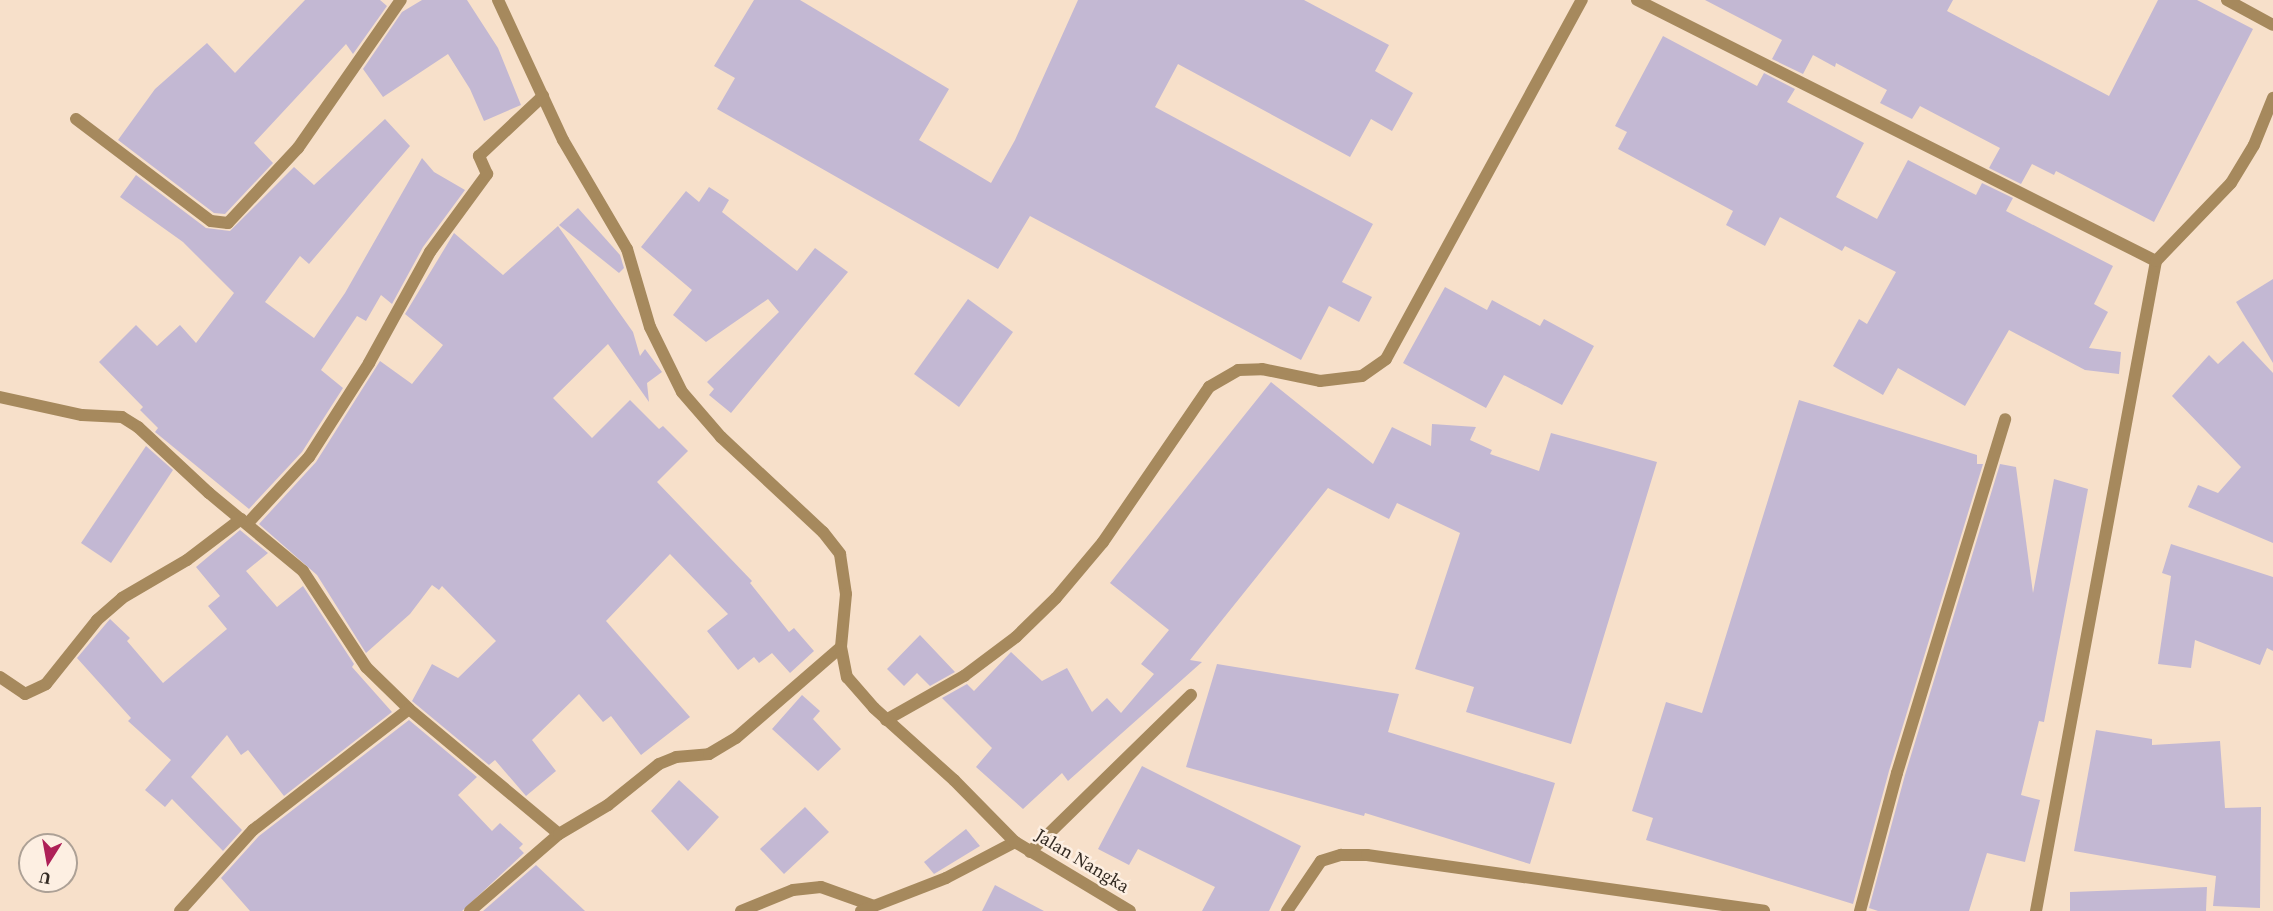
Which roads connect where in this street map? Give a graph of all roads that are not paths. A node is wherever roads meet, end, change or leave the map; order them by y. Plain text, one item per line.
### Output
1 (401, 0) edge
2 (498, 0) edge
3 (1581, 0) edge
4 (1637, 0) edge
5 (2227, 0) edge
6 (2273, 25) edge
7 (543, 96) junction
8 (2273, 98) edge
9 (76, 119) dead end
10 (2156, 261) junction
11 (0, 397) edge
12 (2005, 419) dead end
13 (244, 521) junction
14 (840, 647) junction
15 (0, 677) edge
16 (1191, 695) dead end
17 (409, 709) junction
18 (886, 720) junction
19 (559, 834) junction
20 (1015, 842) junction
21 (1030, 852) junction
22 (874, 906) junction
23 (180, 911) edge
24 (470, 911) edge
25 (741, 911) edge
26 (861, 911) edge
27 (1130, 911) edge
28 (1287, 911) edge
29 (1764, 911) edge
30 (1860, 911) edge
31 (2037, 911) edge

1 - 9 street
2 - 7 street
3 - 18 street
4 - 10 street
5 - 6 street
7 - 13 street
7 - 14 street
8 - 10 street
10 - 31 street
11 - 13 street
12 - 30 street
13 - 15 street
13 - 17 street
14 - 18 street, Jalan Nangka
14 - 19 street
16 - 21 street
17 - 19 street
17 - 23 street
18 - 20 street, Jalan Nangka
19 - 24 street
20 - 21 street, Jalan Nangka
20 - 22 street
21 - 27 street, Jalan Nangka
22 - 25 street
22 - 26 street
28 - 29 street

